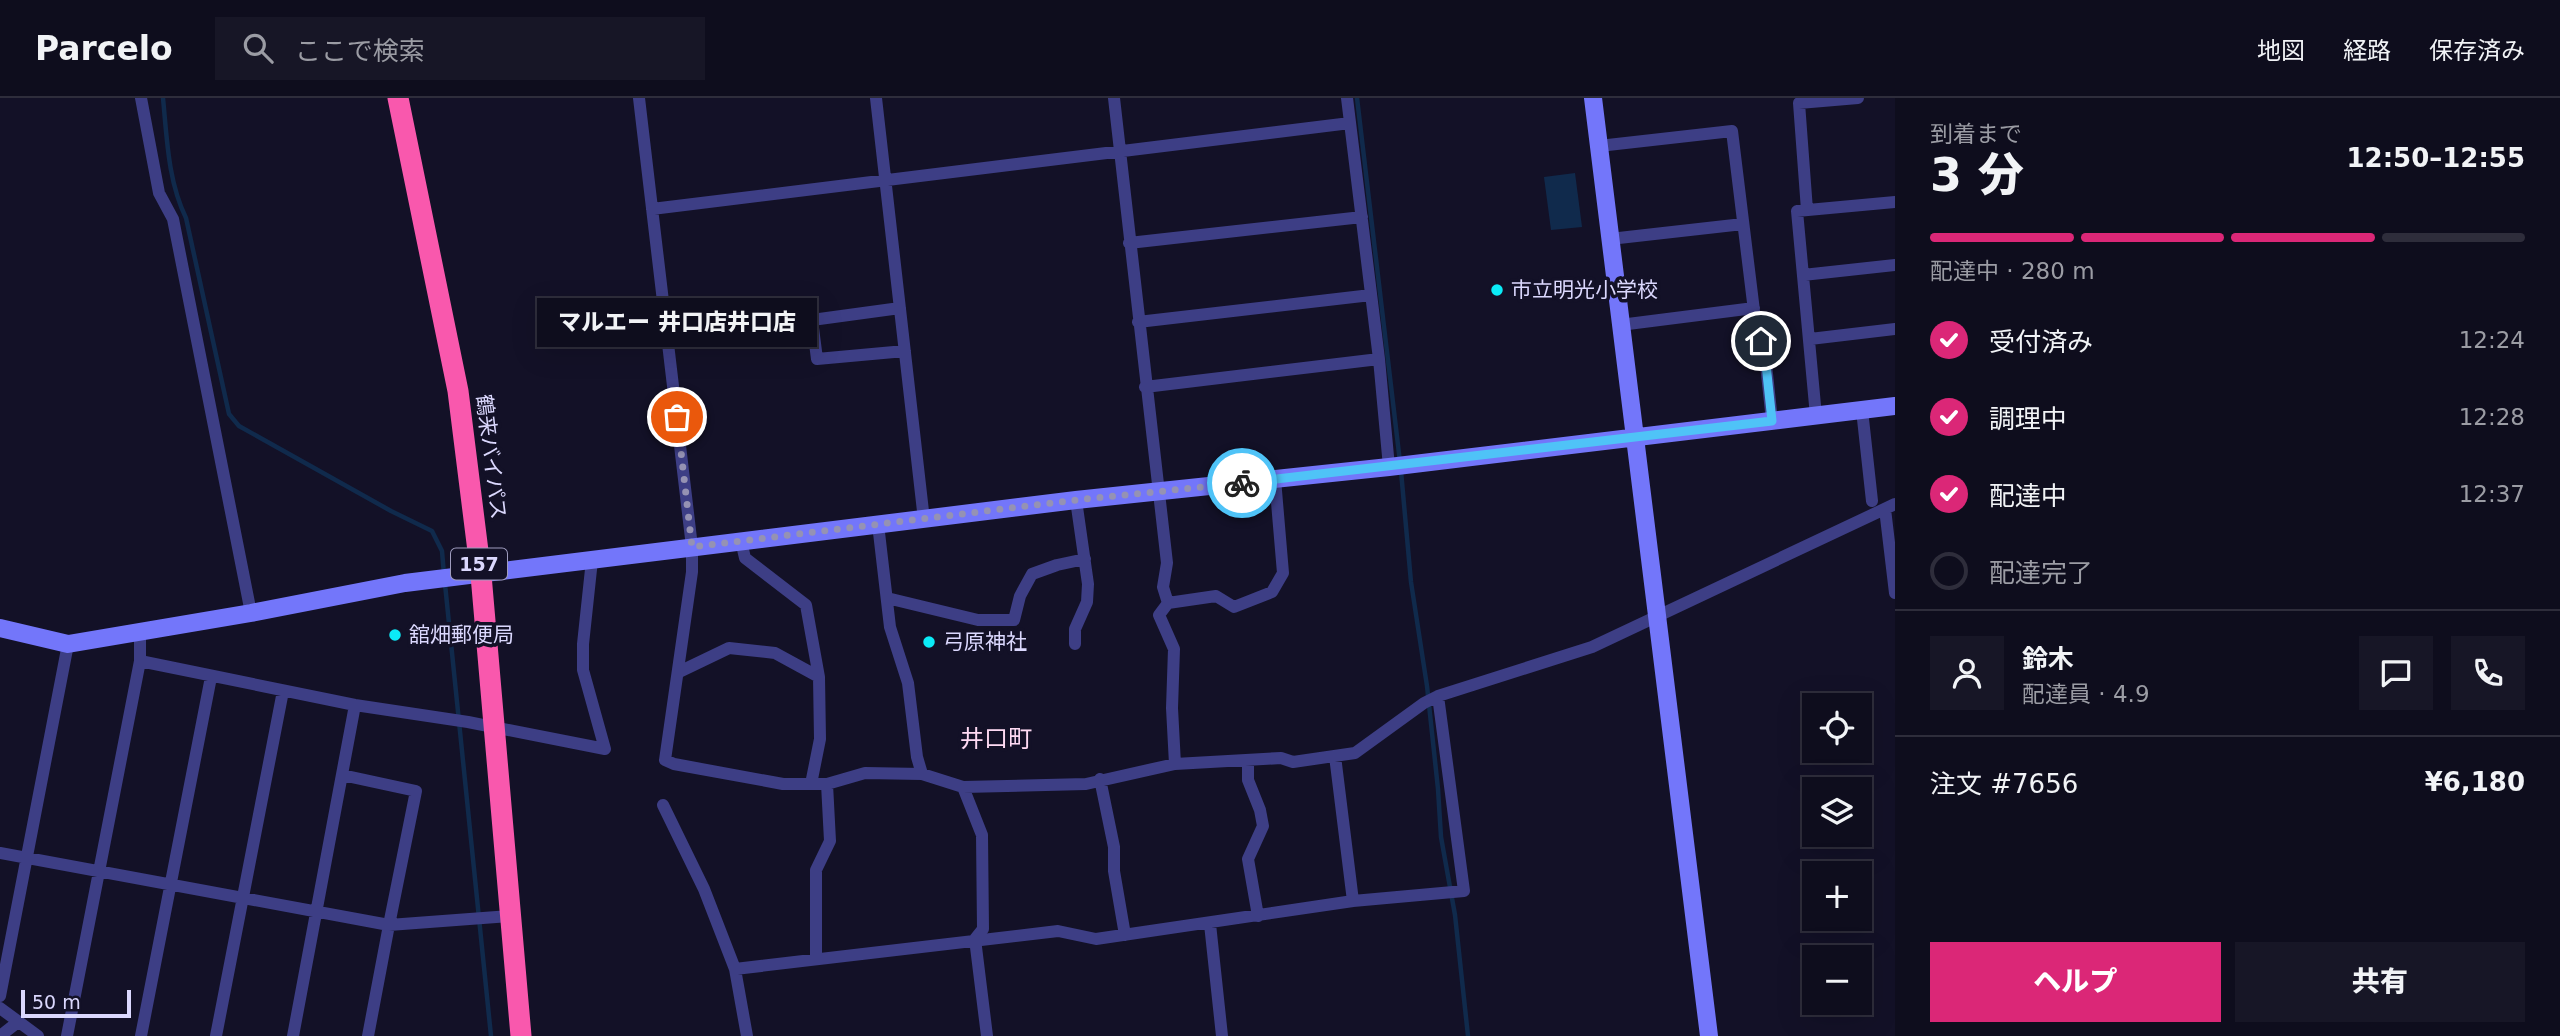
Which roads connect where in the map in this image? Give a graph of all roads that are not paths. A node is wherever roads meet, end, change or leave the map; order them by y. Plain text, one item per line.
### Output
1 (141, 98) edge
2 (398, 98) edge
3 (639, 98) edge
4 (876, 98) edge
5 (1114, 98) edge
6 (1347, 98) edge
7 (1594, 98) edge
8 (1858, 98) edge
9 (1350, 123) junction
10 (1599, 146) junction
11 (1119, 151) junction
12 (885, 179) junction
13 (1895, 202) edge
14 (652, 209) junction
15 (1807, 210) junction
16 (1362, 217) junction
17 (1743, 224) junction
18 (1610, 239) junction
19 (1129, 243) junction
20 (1895, 265) edge
21 (1803, 275) junction
22 (1371, 295) junction
23 (900, 308) junction
24 (1754, 308) junction
25 (1138, 322) junction
26 (1620, 324) junction
27 (1895, 330) edge
28 (1810, 339) junction
29 (905, 351) junction
30 (1379, 359) junction
31 (1145, 387) junction
32 (1895, 406) edge
33 (1862, 410) junction
34 (1816, 416) junction
35 (1772, 421) junction
36 (1635, 438) junction
37 (1396, 466) junction
38 (1275, 479) junction
39 (1159, 493) junction
40 (1076, 500) junction
41 (1872, 501) dead end
42 (1890, 507) edge
43 (924, 520) junction
44 (878, 524) junction
45 (741, 541) junction
46 (692, 547) junction
47 (1085, 559) junction
48 (592, 560) junction
49 (481, 575) junction
50 (1895, 593) edge
51 (887, 598) junction
52 (1168, 603) junction
53 (251, 613) junction
54 (1658, 617) junction
55 (0, 628) edge
56 (140, 633) junction
57 (68, 644) junction
58 (1075, 645) dead end
59 (140, 661) junction
60 (679, 673) junction
61 (211, 677) junction
62 (819, 677) junction
63 (283, 691) junction
64 (1432, 699) junction
65 (355, 705) junction
66 (494, 728) junction
67 (1335, 756) junction
68 (1248, 760) junction
69 (1175, 764) junction
70 (922, 774) junction
71 (342, 775) junction
72 (1101, 779) junction
73 (811, 784) junction
74 (827, 784) junction
75 (963, 787) junction
76 (663, 805) dead end
77 (0, 853) edge
78 (26, 858) junction
79 (99, 872) junction
80 (172, 884) junction
81 (242, 897) junction
82 (1353, 901) junction
83 (317, 913) junction
84 (510, 916) junction
85 (1258, 916) junction
86 (1210, 924) junction
87 (389, 925) junction
88 (1125, 936) junction
89 (975, 939) junction
90 (816, 959) junction
91 (735, 969) junction
92 (0, 996) edge
93 (0, 1008) edge
94 (18, 1022) junction
95 (0, 1036) edge
96 (38, 1036) edge
97 (67, 1036) edge
98 (141, 1036) edge
99 (216, 1036) edge
100 (293, 1036) edge
101 (368, 1036) edge
102 (521, 1036) edge
103 (747, 1036) edge
104 (987, 1036) edge
105 (1223, 1036) edge
106 (1709, 1036) edge

1 - 53 street
2 - 49 highway, 鶴来バイパス / 157
3 - 14 street
4 - 12 street
5 - 11 street
6 - 9 street
7 - 10 street
8 - 15 street
9 - 11 street
9 - 16 street
10 - 17 street
10 - 18 street
11 - 12 street
11 - 19 street
12 - 14 street
12 - 23 street
13 - 15 street
14 - 46 street
15 - 21 street
16 - 19 street
16 - 22 street
17 - 18 street
17 - 24 street
18 - 26 street
19 - 25 street
20 - 21 street
21 - 28 street
22 - 25 street
22 - 30 street
23 - 29 street
23 - 29 street
24 - 26 street
24 - 35 street
25 - 31 street
26 - 36 street
27 - 28 street
28 - 34 street
29 - 43 street
30 - 31 street
30 - 37 street
31 - 39 street
32 - 33 street
33 - 34 street
33 - 41 street
34 - 35 street
35 - 36 street
36 - 37 street
36 - 54 street
37 - 38 street
38 - 39 street
38 - 52 street
39 - 40 street
39 - 52 street
40 - 43 street
40 - 47 street
42 - 50 street
42 - 54 street
43 - 44 street
44 - 45 street
44 - 51 street
45 - 46 street
45 - 62 street
46 - 48 street
46 - 60 street
47 - 51 street
47 - 58 street
48 - 49 street
48 - 66 street
49 - 53 street
49 - 66 highway, 鶴来バイパス / 157
51 - 70 street
52 - 69 street
53 - 56 street
54 - 64 street
54 - 106 street
55 - 57 street
56 - 57 street
56 - 59 street
57 - 78 street
59 - 61 street
59 - 79 street
60 - 62 street
60 - 73 street
61 - 63 street
61 - 80 street
62 - 73 street
63 - 65 street
63 - 81 street
64 - 67 street
64 - 82 street
65 - 66 street
65 - 71 street
66 - 84 highway, 鶴来バイパス / 157
67 - 68 street
67 - 82 street
68 - 69 street
68 - 85 street
69 - 72 street
70 - 74 street
70 - 75 street
71 - 83 street
71 - 87 street
72 - 75 street
72 - 88 street
73 - 74 street
74 - 90 street
75 - 89 street
76 - 91 street
77 - 78 street
78 - 79 street
78 - 92 street
79 - 80 street
79 - 97 street
80 - 81 street
80 - 98 street
81 - 83 street
81 - 99 street
82 - 85 street
83 - 87 street
83 - 100 street
84 - 87 street
84 - 102 highway, 鶴来バイパス / 157
85 - 86 street
86 - 88 street
86 - 105 street
87 - 101 street
88 - 89 street
89 - 90 street
89 - 104 street
90 - 91 street
91 - 103 street
93 - 94 street
94 - 95 street
94 - 96 street

